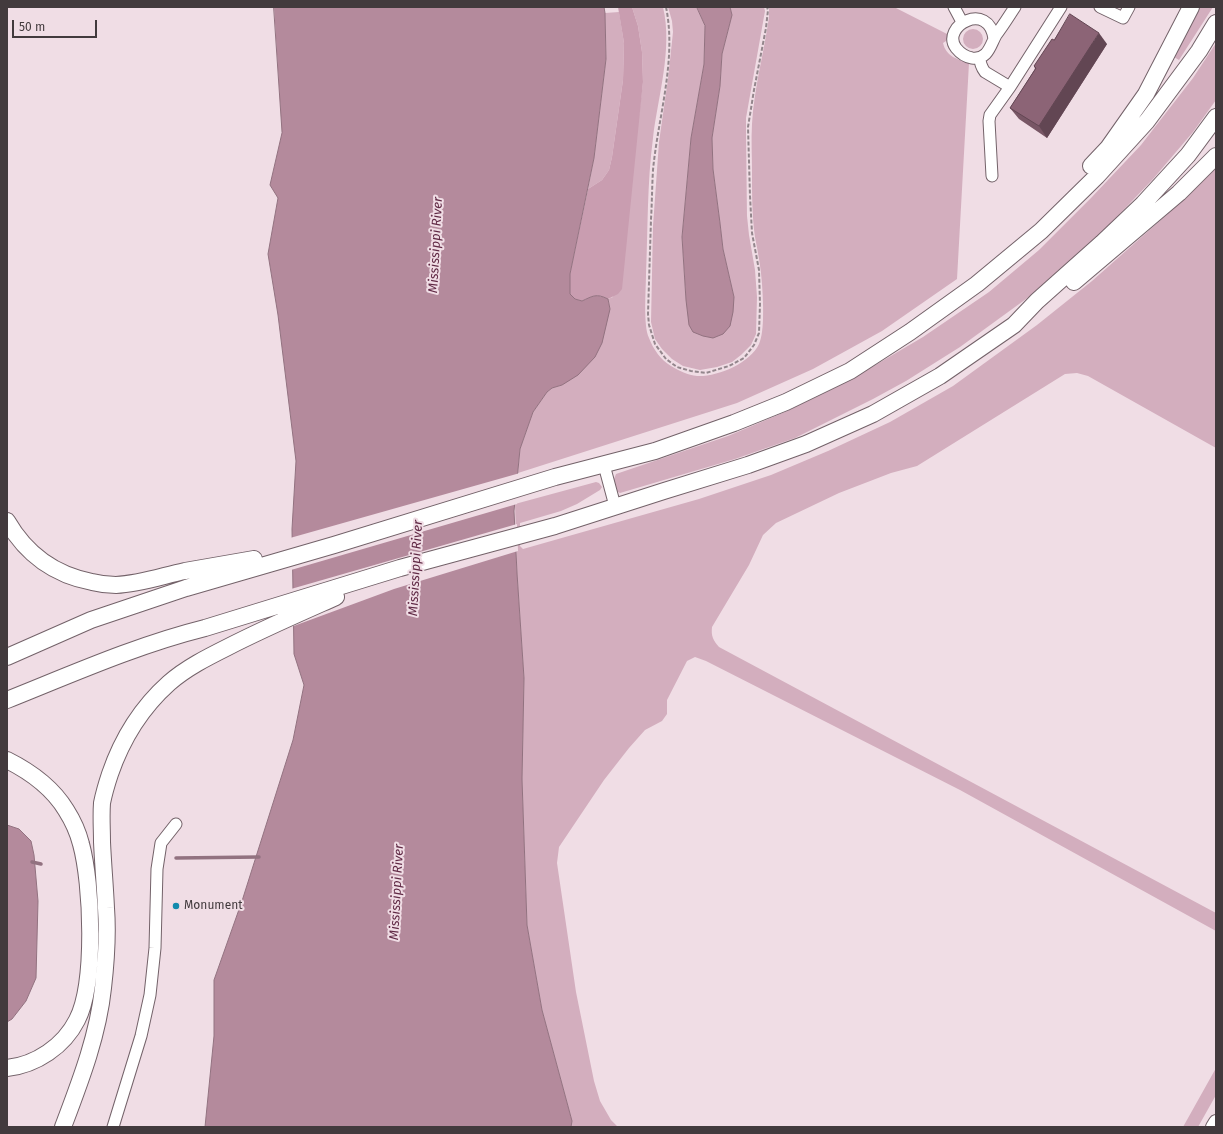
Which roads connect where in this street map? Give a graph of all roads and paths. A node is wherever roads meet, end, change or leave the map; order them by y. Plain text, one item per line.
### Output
1 (666, 7) edge
2 (767, 7) edge
3 (954, 7) edge
4 (1015, 7) edge
5 (1061, 7) edge
6 (1100, 7) edge
7 (1129, 7) edge
8 (1191, 7) edge
9 (962, 22) junction
10 (1216, 23) edge
11 (994, 39) junction
12 (980, 58) junction
13 (1010, 87) junction
14 (1216, 117) edge
15 (1216, 156) edge
16 (992, 176) dead end
17 (978, 284) junction
18 (1037, 301) junction
19 (604, 464) junction
20 (615, 506) junction
21 (7, 521) edge
22 (334, 545) junction
23 (400, 568) junction
24 (7, 657) edge
25 (7, 700) edge
26 (7, 760) edge
27 (176, 824) dead end
28 (7, 1068) edge
29 (1216, 1122) edge
30 (63, 1127) edge
31 (113, 1127) edge
32 (1213, 1127) edge

1 - 2 path
3 - 9 street
4 - 11 street
5 - 13 street
6 - 7 street
8 - 17 highway
9 - 11 street
9 - 12 street
10 - 17 highway
11 - 12 street
12 - 13 street
13 - 16 street
14 - 18 highway
15 - 18 highway
17 - 19 highway
18 - 20 highway
19 - 20 street
19 - 22 highway
20 - 23 highway
21 - 22 highway
22 - 24 highway
23 - 25 highway
23 - 30 highway
26 - 28 highway
27 - 31 street
29 - 32 main road

